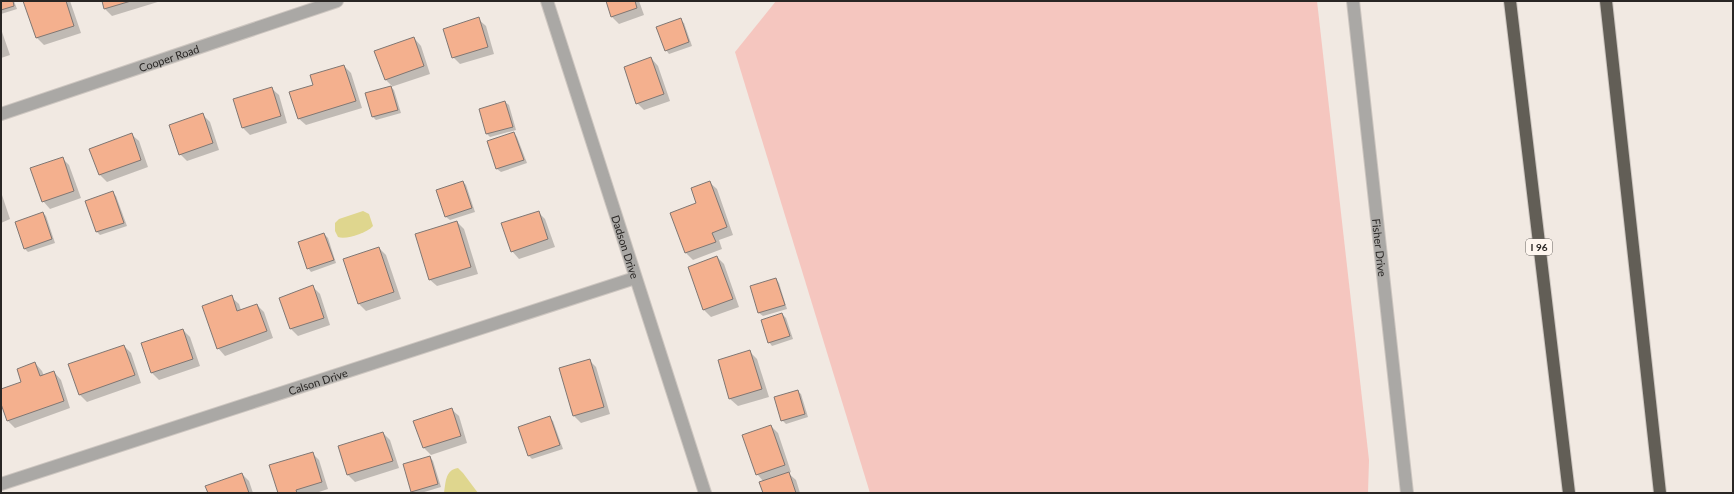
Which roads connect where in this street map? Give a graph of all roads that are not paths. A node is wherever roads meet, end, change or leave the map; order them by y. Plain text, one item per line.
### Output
1 (337, 1) edge
2 (547, 1) edge
3 (1353, 1) edge
4 (1510, 1) edge
5 (1606, 1) edge
6 (1, 114) edge
7 (635, 278) junction
8 (1, 484) edge
9 (705, 493) edge
10 (1407, 493) edge
11 (1569, 493) edge
12 (1660, 493) edge

1 - 6 street, Cooper Road
2 - 7 street, Dadson Drive
3 - 10 street, Fisher Drive
4 - 11 highway, I 96
5 - 12 highway
7 - 8 street, Calson Drive
7 - 9 street, Dadson Drive

